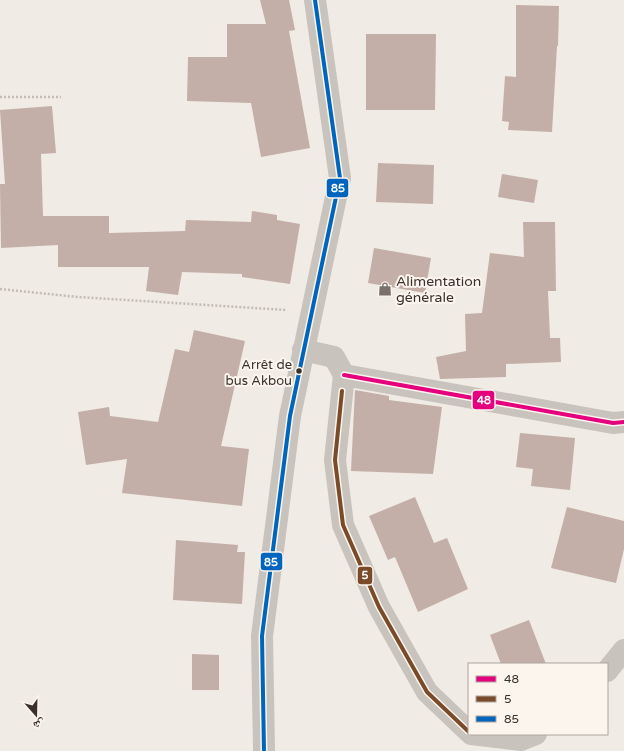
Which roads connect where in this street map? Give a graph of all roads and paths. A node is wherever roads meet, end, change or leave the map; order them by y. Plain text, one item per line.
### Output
1 (315, 0) edge
2 (0, 97) edge
3 (62, 97) dead end
4 (0, 289) edge
5 (312, 311) junction
6 (303, 350) junction
7 (344, 375) junction
8 (624, 422) edge
9 (624, 650) edge
10 (608, 670) edge
11 (468, 731) edge
12 (485, 735) edge
13 (534, 735) edge
14 (264, 751) edge

1 - 5 street
2 - 3 path
4 - 5 path
5 - 6 street
6 - 7 street
6 - 14 street
7 - 8 street
7 - 11 street
9 - 10 street
12 - 13 street

